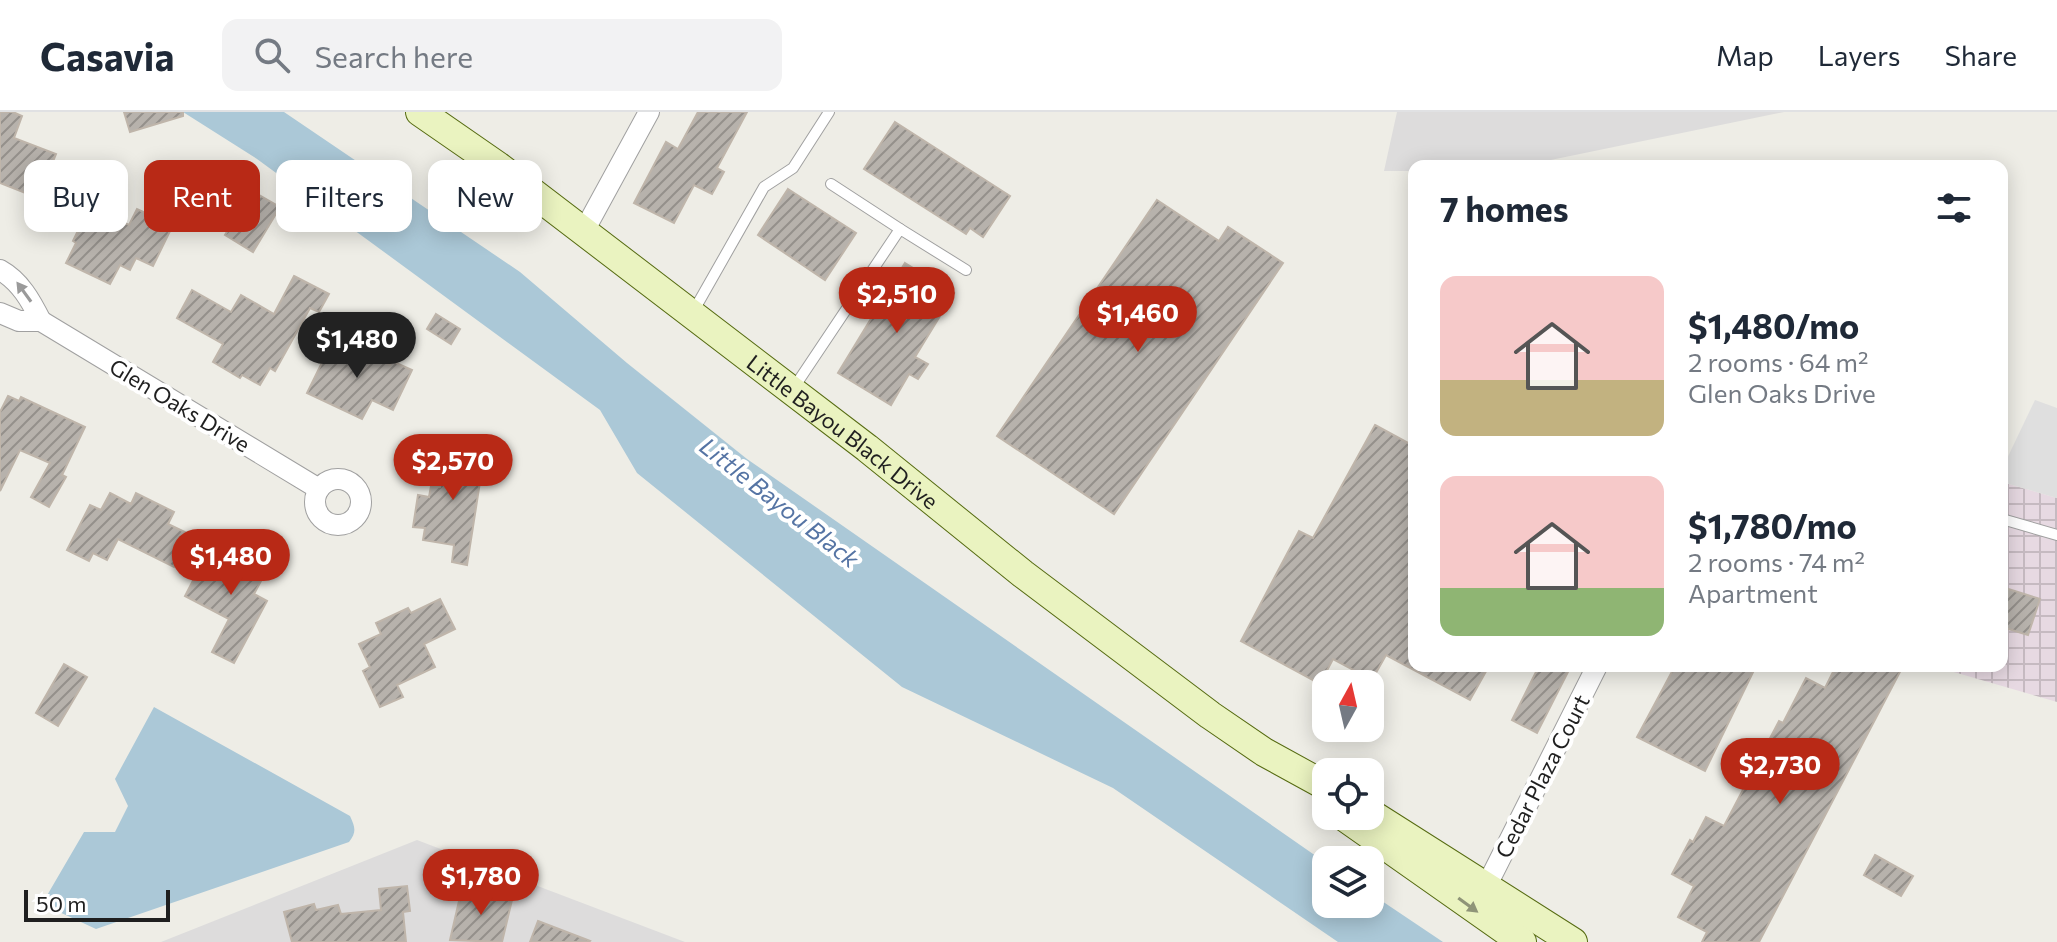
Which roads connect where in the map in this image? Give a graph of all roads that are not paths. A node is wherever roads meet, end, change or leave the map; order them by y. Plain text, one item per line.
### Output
1 (420, 112) edge
2 (649, 112) edge
3 (829, 112) edge
4 (831, 184) dead end
5 (900, 229) junction
6 (584, 231) junction
7 (0, 270) edge
8 (966, 270) dead end
9 (0, 313) edge
10 (692, 314) junction
11 (41, 321) junction
12 (792, 390) junction
13 (319, 489) dead end
14 (2008, 521) edge
15 (2057, 535) edge
16 (1594, 672) edge
17 (1264, 752) junction
18 (1312, 778) edge
19 (1312, 794) edge
20 (1384, 822) edge
21 (1363, 830) edge
22 (1487, 885) junction
23 (1522, 942) edge
24 (1573, 942) edge

1 - 6 main road, Little Bayou Black Drive
2 - 6 street
3 - 10 lane
4 - 5 lane
5 - 8 lane
5 - 12 lane
6 - 10 main road, Little Bayou Black Drive
11 -> 7 street, Glen Oaks Drive
9 - 11 street, Glen Oaks Drive
10 - 12 main road, Little Bayou Black Drive
11 - 13 street, Glen Oaks Drive
12 - 17 main road, Little Bayou Black Drive
14 - 15 lane
16 - 22 street, Cedar Plaza Court
17 - 18 main road, Little Bayou Black Drive
17 - 19 main road, Little Bayou Black Drive
20 - 22 main road
21 -> 23 main road
22 - 24 main road

